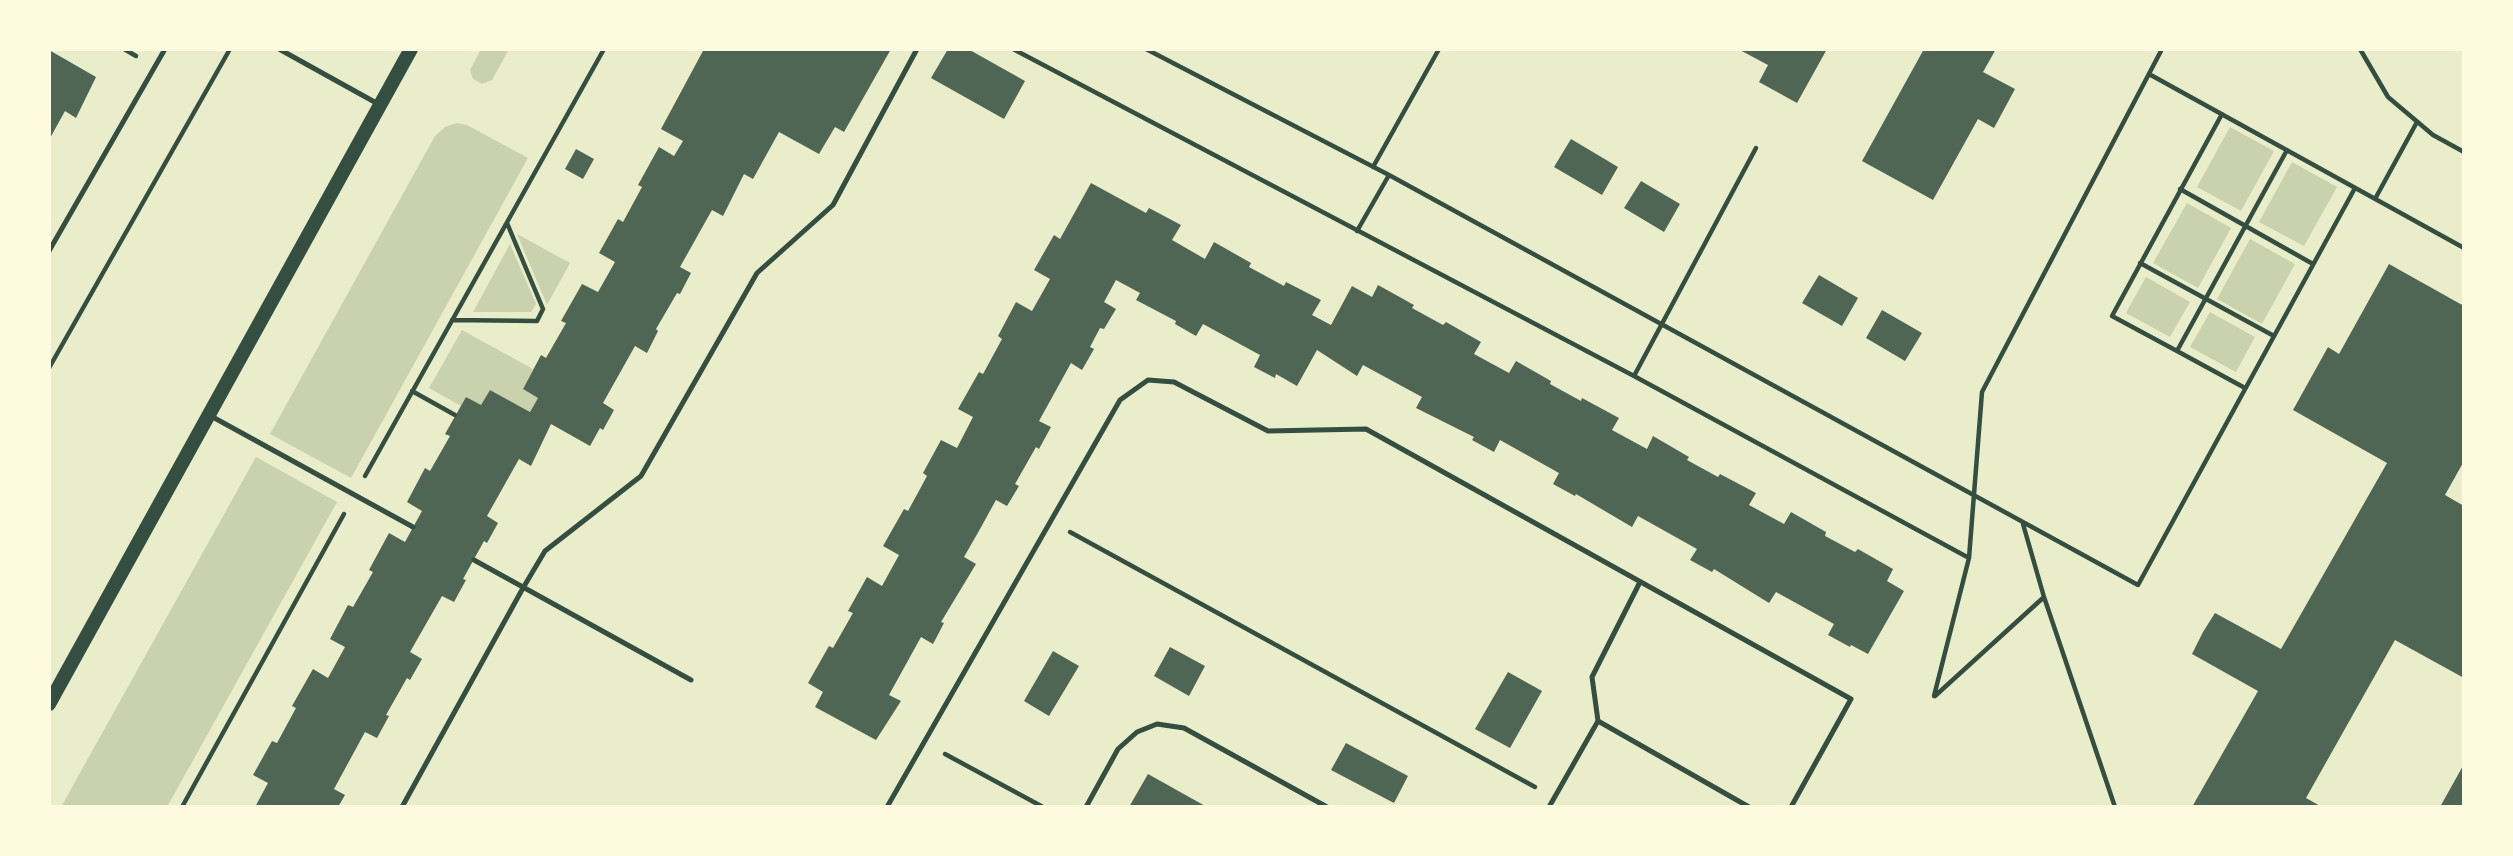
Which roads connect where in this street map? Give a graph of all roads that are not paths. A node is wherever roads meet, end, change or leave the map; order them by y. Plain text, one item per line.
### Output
1 (165, 49) edge
2 (279, 49) edge
3 (411, 49) edge
4 (917, 49) edge
5 (380, 105) junction
6 (49, 251) edge
7 (209, 415) junction
8 (413, 527) dead end
9 (474, 560) dead end
10 (1640, 582) junction
11 (523, 588) junction
12 (691, 681) dead end
13 (49, 704) edge
14 (1598, 721) junction
15 (402, 807) edge
16 (887, 807) edge
17 (1086, 807) edge
18 (1327, 807) edge
19 (1549, 807) edge
20 (1749, 807) edge
21 (1791, 807) edge

1 - 6 lane
2 - 5 lane
3 - 5 main road
4 - 11 lane
5 - 7 main road
7 - 8 lane
7 - 13 main road
9 - 11 lane
10 - 14 lane
10 - 16 lane
10 - 21 lane
11 - 12 lane
11 - 15 lane
14 - 19 lane
14 - 20 lane
17 - 18 lane

